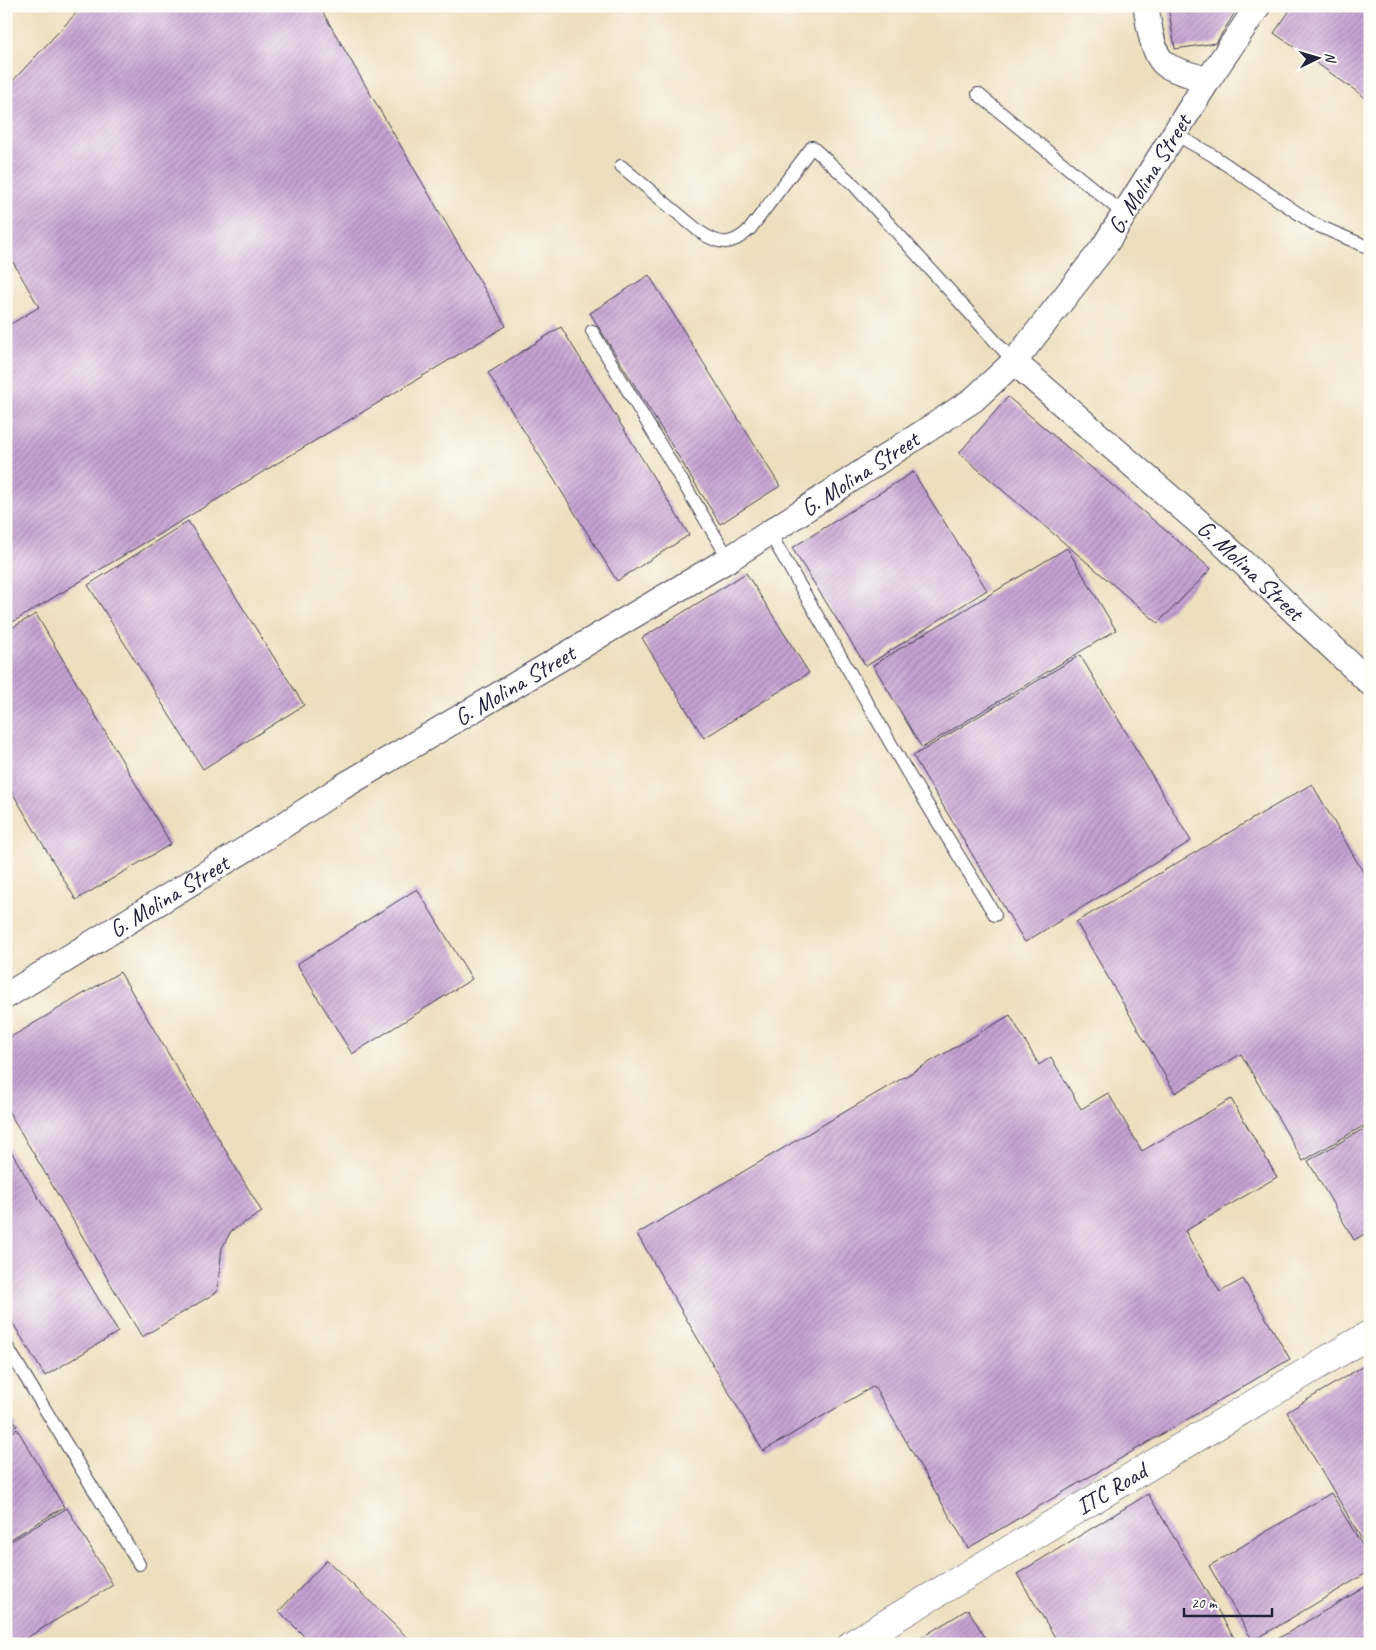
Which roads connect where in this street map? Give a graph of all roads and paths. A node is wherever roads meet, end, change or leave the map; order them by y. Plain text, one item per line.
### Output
1 (1146, 6) edge
2 (1258, 6) edge
3 (1208, 80) junction
4 (978, 94) dead end
5 (1175, 134) junction
6 (621, 166) dead end
7 (1124, 214) junction
8 (1370, 248) edge
9 (592, 331) dead end
10 (1014, 362) junction
11 (769, 532) junction
12 (729, 559) junction
13 (1370, 683) edge
14 (996, 915) dead end
15 (6, 996) edge
16 (1370, 1334) edge
17 (6, 1345) edge
18 (139, 1564) dead end
19 (852, 1644) edge

1 - 3 street
2 - 3 street, G. Molina Street
3 - 5 street, G. Molina Street
4 - 7 lane
5 - 7 street, G. Molina Street
5 - 8 lane
6 - 10 lane
7 - 10 street, G. Molina Street
9 - 12 lane
10 - 11 street, G. Molina Street
10 - 13 street, G. Molina Street
11 - 12 street, G. Molina Street
11 - 14 lane
12 - 15 street, G. Molina Street
16 - 19 street, ITC Road
17 - 18 lane

